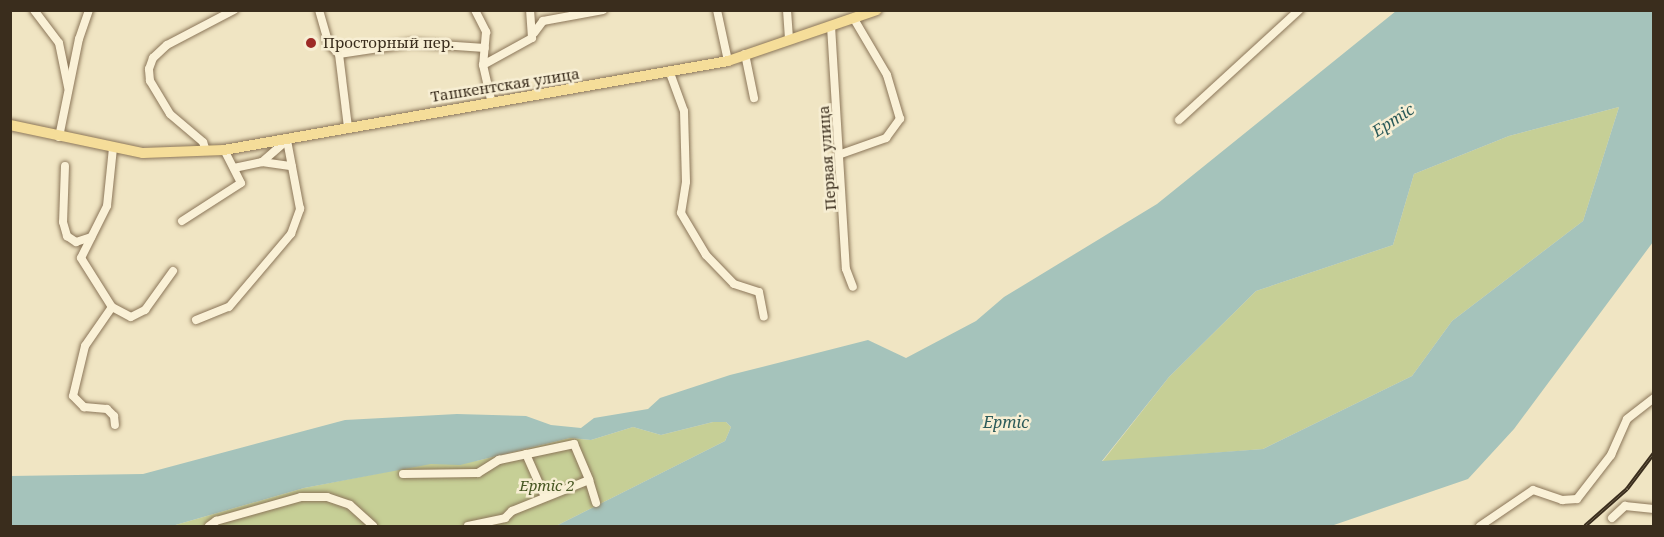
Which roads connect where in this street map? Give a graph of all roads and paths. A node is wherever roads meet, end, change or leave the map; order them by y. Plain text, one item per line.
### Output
1 (34, 10) edge
2 (234, 10) edge
3 (319, 10) edge
4 (475, 10) edge
5 (530, 10) edge
6 (603, 10) edge
7 (717, 10) edge
8 (787, 10) edge
9 (1299, 10) edge
10 (874, 11) edge
11 (86, 13) edge
12 (854, 19) junction
13 (831, 26) junction
14 (534, 33) junction
15 (789, 39) junction
16 (484, 48) junction
17 (339, 54) junction
18 (745, 54) junction
19 (728, 61) junction
20 (483, 65) junction
21 (670, 73) junction
22 (68, 90) junction
23 (754, 98) dead end
24 (492, 103) junction
25 (1179, 120) dead end
26 (10, 125) edge
27 (348, 127) junction
28 (60, 137) junction
29 (287, 140) junction
30 (113, 148) junction
31 (224, 150) junction
32 (206, 151) junction
33 (841, 154) junction
34 (262, 162) junction
35 (64, 166) dead end
36 (292, 166) junction
37 (234, 168) junction
38 (182, 221) dead end
39 (91, 237) junction
40 (173, 271) dead end
41 (853, 286) dead end
42 (112, 307) junction
43 (764, 317) dead end
44 (196, 320) dead end
45 (1653, 398) edge
46 (115, 425) dead end
47 (526, 454) junction
48 (403, 474) dead end
49 (589, 480) junction
50 (544, 497) junction
51 (596, 503) dead end
52 (1653, 509) edge
53 (1612, 518) dead end
54 (209, 526) edge
55 (373, 526) edge
56 (468, 526) edge
57 (1480, 526) edge

1 - 22 street
2 - 32 street
3 - 17 street
4 - 16 street
5 - 14 street
6 - 14 street
7 - 19 street
8 - 15 street
9 - 25 street
10 - 12 main road, Ташкентская улица
11 - 22 street
12 - 13 main road, Ташкентская улица
12 - 33 street
13 - 15 main road, Ташкентская улица
13 - 33 street, Первая улица
14 - 20 street
15 - 18 main road, Ташкентская улица
16 - 17 street
16 - 20 street
17 - 27 street
18 - 19 main road, Ташкентская улица
18 - 23 street
19 - 21 main road, Ташкентская улица
20 - 24 street
21 - 24 main road, Ташкентская улица
21 - 43 street
22 - 28 street
24 - 27 main road, Ташкентская улица
26 - 28 main road, Ташкентская улица
27 - 29 main road, Ташкентская улица
28 - 30 main road, Ташкентская улица
29 - 31 main road, Ташкентская улица
29 - 34 street, Ташкентская улица
29 - 36 street
30 - 32 main road, Ташкентская улица
30 - 39 street
31 - 32 main road, Ташкентская улица
31 - 37 street
33 - 41 street, Первая улица
34 - 36 street, Ташкентская улица
34 - 37 street, Ташкентская улица
35 - 39 street
36 - 44 street
37 - 38 street
39 - 42 street
40 - 42 street
42 - 46 street
45 - 57 street
47 - 48 street
47 - 49 street
47 - 50 street
49 - 50 street
49 - 51 street
50 - 56 street
52 - 53 street
54 - 55 street

